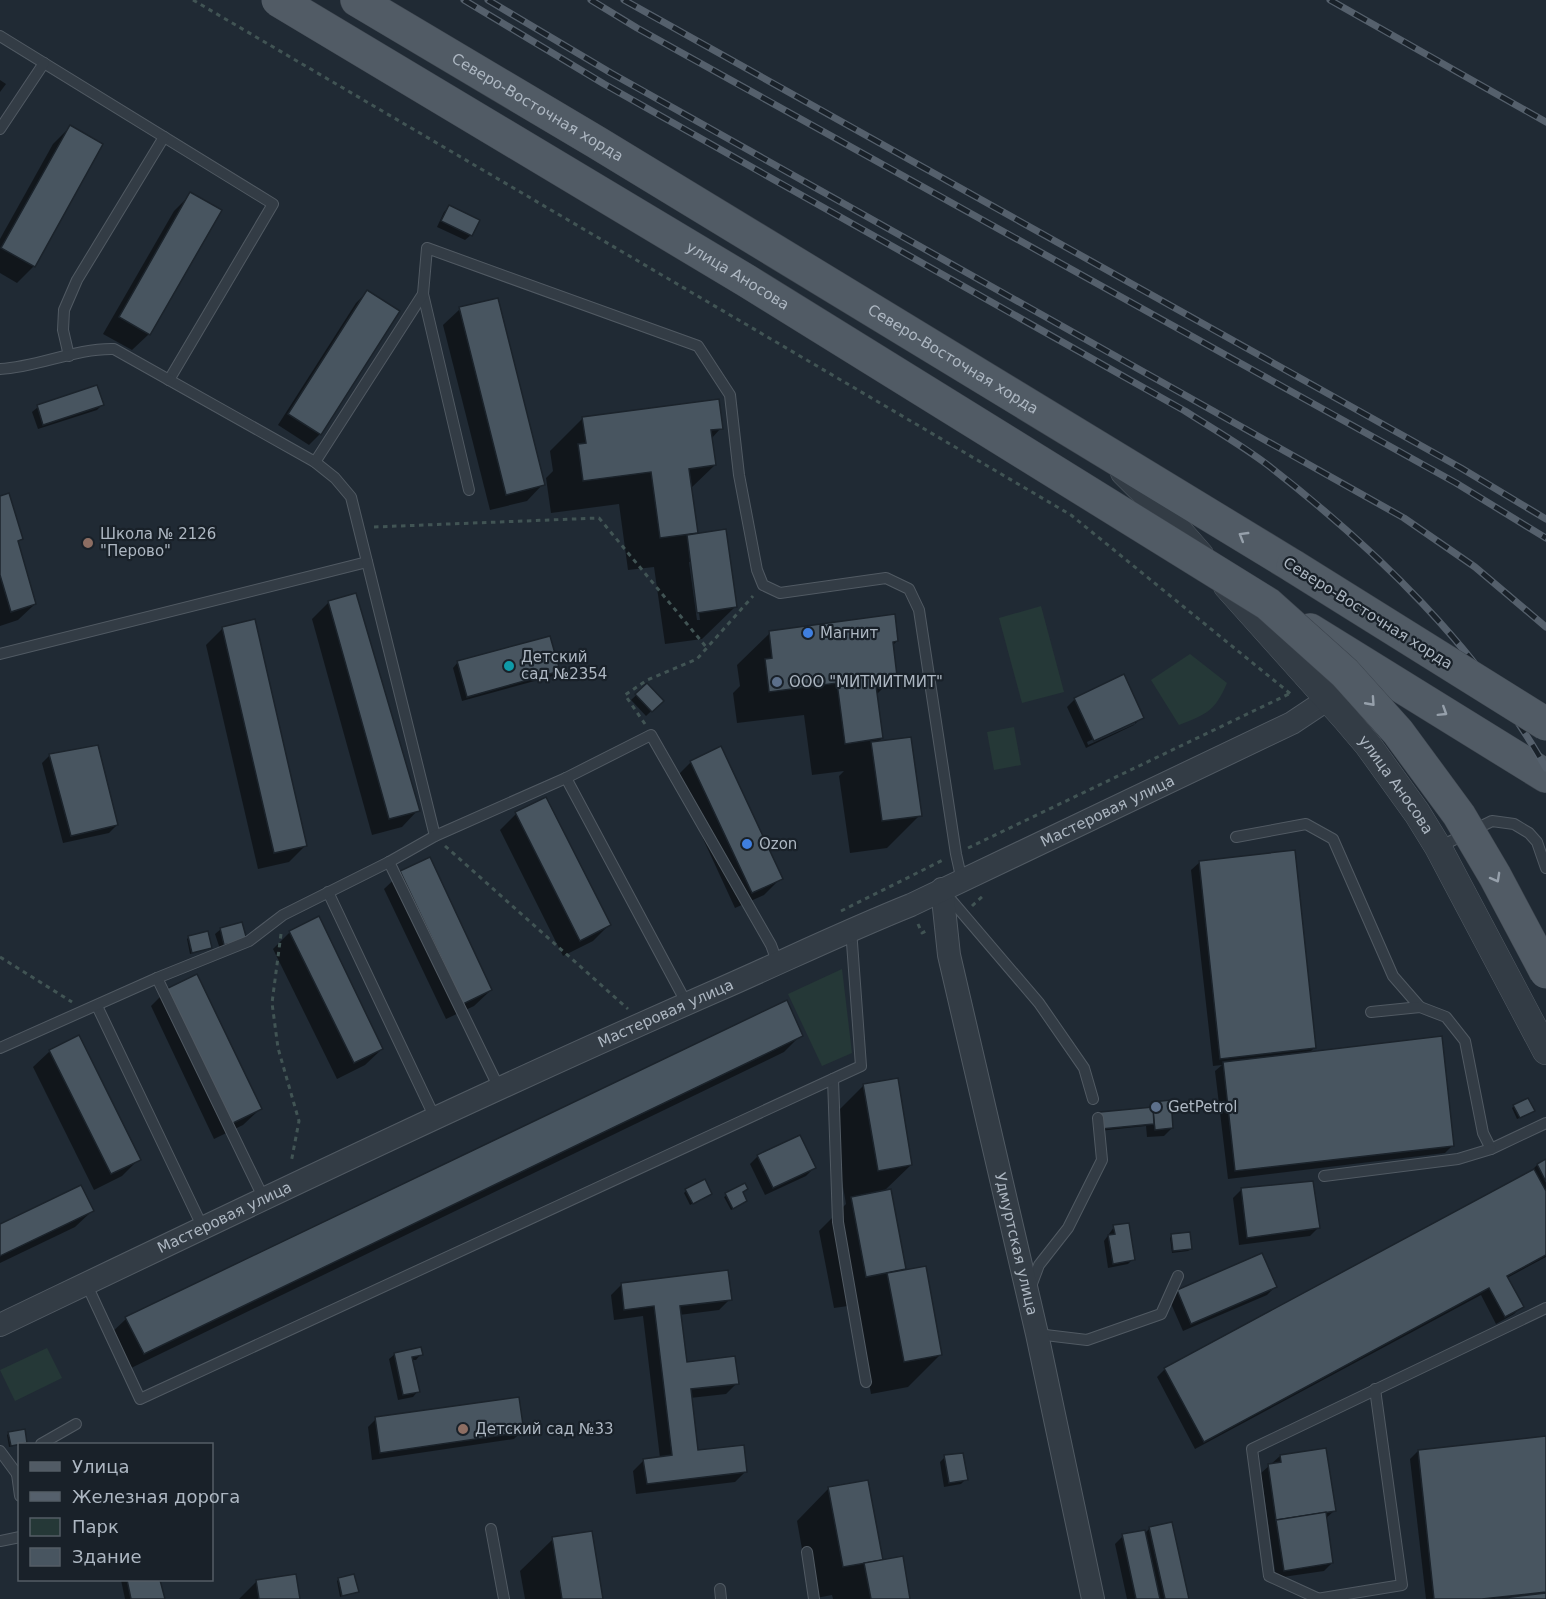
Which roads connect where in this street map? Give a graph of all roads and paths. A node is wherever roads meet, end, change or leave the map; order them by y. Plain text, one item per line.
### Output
1 (193, 0) edge
2 (279, 0) edge
3 (339, 0) edge
4 (357, 0) edge
5 (0, 36) edge
6 (44, 63) junction
7 (0, 129) edge
8 (164, 137) junction
9 (423, 294) junction
10 (69, 356) junction
11 (0, 369) edge
12 (169, 380) junction
13 (315, 462) junction
14 (469, 490) dead end
15 (358, 528) junction
16 (1196, 551) junction
17 (367, 562) junction
18 (763, 585) junction
19 (1268, 604) junction
20 (707, 648) junction
21 (0, 654) edge
22 (1291, 693) junction
23 (1318, 706) junction
24 (1546, 724) edge
25 (651, 735) junction
26 (1546, 776) edge
27 (566, 778) junction
28 (435, 836) junction
29 (1236, 837) dead end
30 (1438, 847) junction
31 (956, 854) junction
32 (389, 862) junction
33 (1546, 868) edge
34 (952, 885) junction
35 (328, 892) junction
36 (283, 915) junction
37 (843, 921) junction
38 (0, 957) edge
39 (778, 964) junction
40 (1546, 972) edge
41 (156, 978) junction
42 (687, 1004) junction
43 (97, 1006) junction
44 (1420, 1007) junction
45 (86, 1010) junction
46 (1371, 1012) dead end
47 (643, 1022) junction
48 (0, 1048) edge
49 (1546, 1051) edge
50 (833, 1079) junction
51 (499, 1088) junction
52 (1093, 1099) dead end
53 (435, 1118) junction
54 (1098, 1118) dead end
55 (1546, 1122) edge
56 (1491, 1149) junction
57 (1324, 1176) dead end
58 (287, 1189) junction
59 (264, 1200) junction
60 (203, 1229) junction
61 (1178, 1276) dead end
62 (86, 1283) junction
63 (1028, 1295) junction
64 (1546, 1308) edge
65 (0, 1325) edge
66 (1037, 1334) junction
67 (866, 1382) dead end
68 (1375, 1389) junction
69 (76, 1424) dead end
70 (43, 1443) edge
71 (0, 1451) edge
72 (18, 1473) edge
73 (491, 1529) dead end
74 (18, 1537) edge
75 (0, 1541) edge
76 (807, 1552) dead end
77 (504, 1599) edge
78 (814, 1599) edge
79 (1093, 1599) edge
80 (1317, 1599) edge

1 - 22 path
2 - 16 street, улица Аносова
2 - 19 main road, bridge
3 - 16 street, улица Аносова
24 -> 4 main road, Северо-Восточная хорда, bridge
5 - 6 lane
6 - 7 lane
6 - 8 lane
8 - 10 lane
8 - 12 lane
9 - 13 lane
9 - 14 lane
9 - 18 lane
10 - 11 lane
10 - 12 lane
12 - 13 lane
13 - 15 lane
15 - 17 lane
15 - 20 path
16 - 23 street, улица Аносова
17 - 21 lane
17 - 28 lane
18 - 20 path
18 - 31 lane
19 -> 26 main road, bridge
19 -> 40 main road, bridge
20 - 25 path
22 - 23 path
22 - 31 path
23 - 30 street, улица Аносова
23 - 34 street, Мастеровая улица
25 - 27 lane
25 - 39 lane
27 - 28 lane
27 - 42 lane
28 - 32 lane
28 - 47 path
29 - 44 lane
30 - 33 lane
30 - 49 street, улица Аносова
31 - 34 lane
31 - 37 path
32 - 35 lane
32 - 51 lane
34 - 37 street, Мастеровая улица
34 - 52 lane
34 - 63 street, Удмуртская улица
35 - 36 lane
35 - 53 lane
36 - 41 lane
36 - 58 path
37 - 39 street, Мастеровая улица
37 - 50 lane
38 - 45 path
39 - 42 street, Мастеровая улица
41 - 43 lane
41 - 59 lane
42 - 47 street, Мастеровая улица
43 - 45 lane
43 - 60 lane
44 - 46 lane
44 - 56 lane
45 - 48 lane
47 - 51 street, Мастеровая улица
50 - 62 lane
50 - 67 lane
51 - 53 street, Мастеровая улица
53 - 58 street, Мастеровая улица
54 - 63 lane
55 - 56 lane
56 - 57 lane
58 - 59 street, Мастеровая улица
59 - 60 street, Мастеровая улица
60 - 62 street, Мастеровая улица
61 - 66 lane
62 - 65 street, Мастеровая улица
63 - 66 street, Удмуртская улица
64 - 68 lane
66 - 79 street, Удмуртская улица
68 - 80 lane
68 - 80 lane
69 - 70 lane
71 - 72 lane
73 - 77 lane
74 - 75 lane
76 - 78 lane

